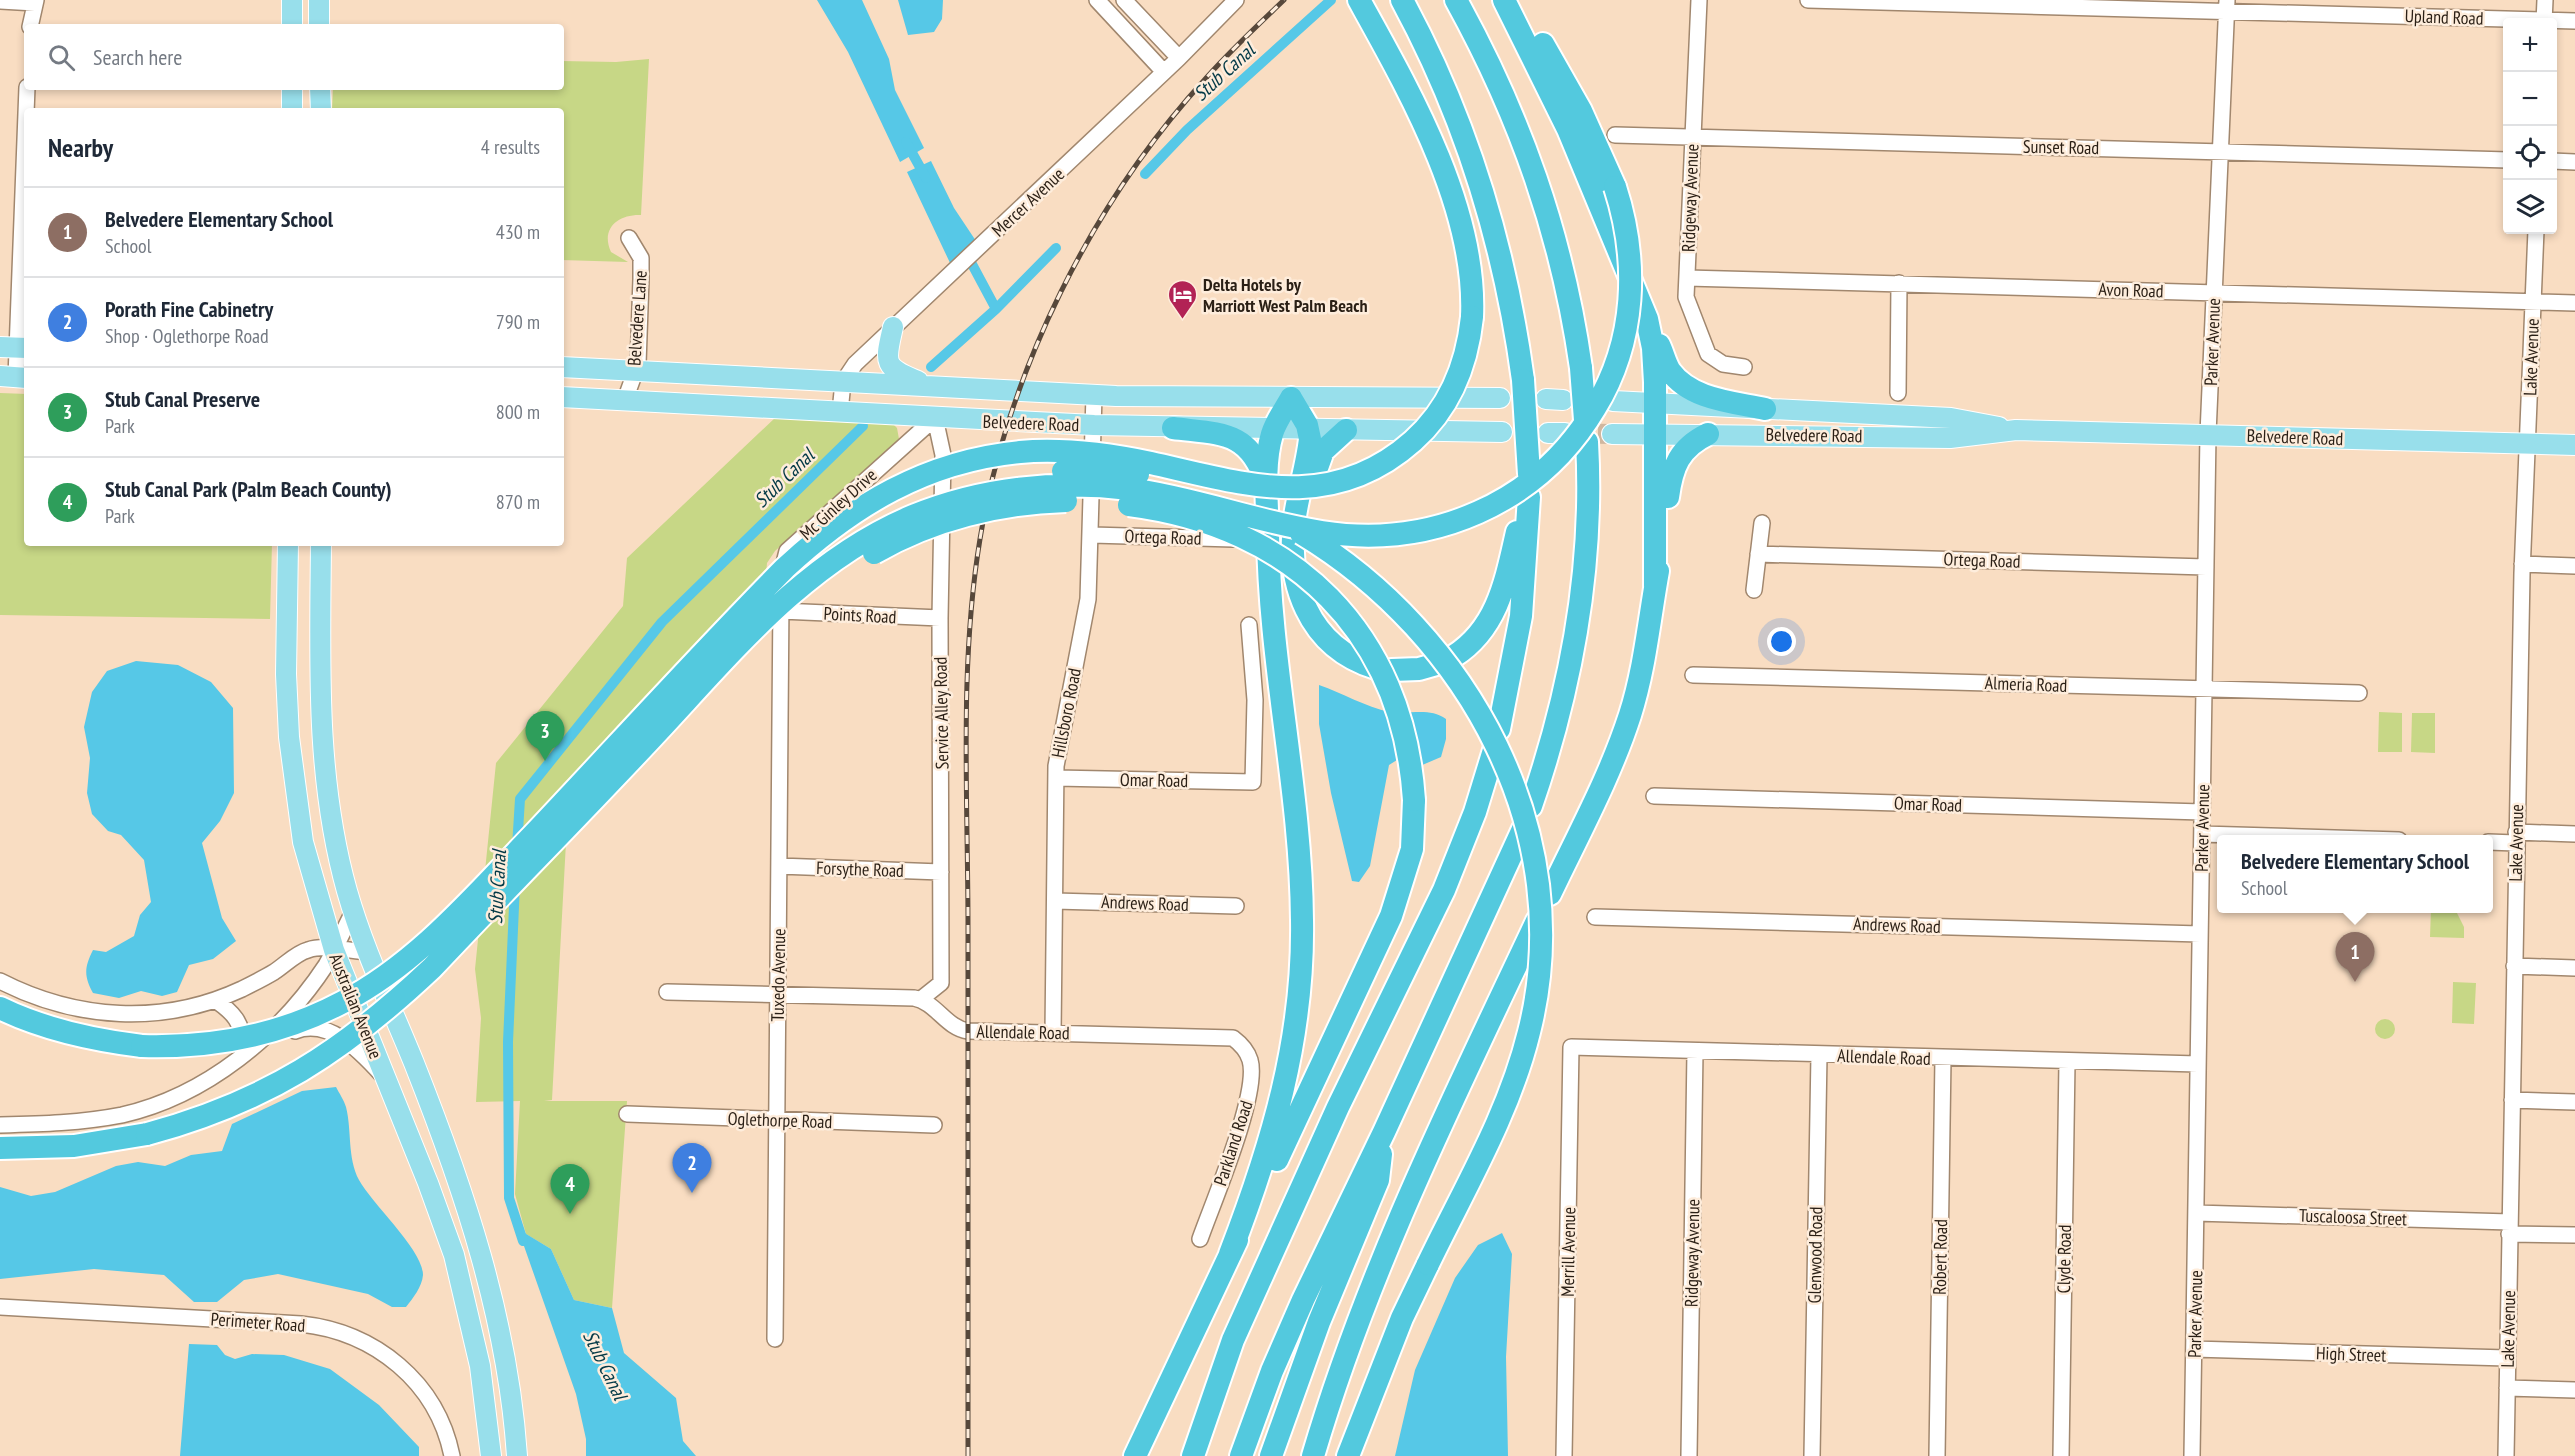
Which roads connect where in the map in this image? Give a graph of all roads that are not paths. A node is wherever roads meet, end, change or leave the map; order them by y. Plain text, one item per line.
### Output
1 (292, 0) edge
2 (319, 0) edge
3 (1097, 0) edge
4 (1124, 0) edge
5 (1236, 0) edge
6 (1402, 0) edge
7 (1456, 0) edge
8 (1504, 0) edge
9 (1519, 0) edge
10 (1699, 0) edge
11 (1808, 0) edge
12 (2545, 0) edge
13 (0, 1) edge
14 (1359, 1) edge
15 (35, 2) edge
16 (2226, 6) edge
17 (2544, 18) edge
18 (2503, 19) edge
19 (2557, 21) edge
20 (2575, 21) edge
21 (31, 24) edge
22 (292, 24) edge
23 (319, 24) edge
24 (1179, 58) junction
25 (1164, 72) junction
26 (27, 90) edge
27 (292, 90) edge
28 (320, 90) edge
29 (26, 108) edge
30 (292, 108) edge
31 (321, 108) edge
32 (1615, 135) dead end
33 (1693, 138) junction
34 (2220, 151) junction
35 (24, 152) edge
36 (2503, 160) edge
37 (2557, 161) edge
38 (2575, 162) edge
39 (2536, 234) edge
40 (629, 238) dead end
41 (1687, 278) junction
42 (1899, 283) junction
43 (2214, 292) junction
44 (2533, 302) junction
45 (2575, 303) edge
46 (1647, 319) junction
47 (893, 327) junction
48 (15, 348) edge
49 (564, 367) edge
50 (1744, 367) dead end
51 (635, 370) junction
52 (14, 377) edge
53 (843, 382) junction
54 (931, 387) junction
55 (1898, 393) dead end
56 (1094, 395) junction
57 (564, 397) edge
58 (1291, 398) junction
59 (1500, 398) dead end
60 (625, 400) junction
61 (1613, 401) dead end
62 (1655, 404) junction
63 (1765, 409) junction
64 (840, 412) junction
65 (935, 418) junction
66 (1585, 420) dead end
67 (1094, 425) junction
68 (1173, 428) junction
69 (1274, 428) junction
70 (1309, 430) junction
71 (1346, 430) junction
72 (2016, 430) junction
73 (1502, 432) dead end
74 (1612, 434) tunnel mouth
75 (1708, 434) junction
76 (2208, 434) junction
77 (1656, 435) junction
78 (1587, 442) dead end
79 (2527, 444) junction
80 (2575, 446) edge
81 (1267, 485) junction
82 (1527, 486) junction
83 (1762, 523) dead end
84 (1092, 535) junction
85 (1233, 539) dead end
86 (288, 546) edge
87 (321, 546) edge
88 (1292, 546) junction
89 (1758, 554) junction
90 (2522, 564) junction
91 (2575, 566) edge
92 (2206, 567) junction
93 (1655, 586) junction
94 (1754, 590) dead end
95 (781, 611) junction
96 (939, 618) junction
97 (1249, 625) dead end
98 (708, 650) junction
99 (1693, 675) dead end
100 (2204, 689) junction
101 (2359, 693) dead end
102 (667, 723) junction
103 (1056, 778) junction
104 (1654, 796) dead end
105 (1531, 806) dead end
106 (2202, 812) junction
107 (1523, 829) dead end
108 (2202, 834) junction
109 (2575, 834) edge
110 (2235, 835) edge
111 (2516, 837) junction
112 (2493, 841) edge
113 (779, 866) junction
114 (941, 872) junction
115 (1550, 894) dead end
116 (1054, 901) junction
117 (1236, 906) dead end
118 (353, 912) junction
119 (1594, 917) dead end
120 (1537, 921) dead end
121 (2200, 934) junction
122 (334, 950) junction
123 (367, 952) junction
124 (2514, 966) junction
125 (2575, 968) edge
126 (0, 981) edge
127 (667, 992) dead end
128 (778, 993) junction
129 (921, 999) junction
130 (215, 1000) junction
131 (0, 1008) edge
132 (1053, 1033) junction
133 (1243, 1046) joint
134 (1571, 1047) joint
135 (1695, 1051) junction
136 (1819, 1055) junction
137 (1943, 1058) junction
138 (239, 1060) junction
139 (2067, 1062) junction
140 (2198, 1064) junction
141 (386, 1080) junction
142 (2512, 1100) junction
143 (2575, 1102) edge
144 (627, 1114) dead end
145 (777, 1120) junction
146 (0, 1125) edge
147 (934, 1125) dead end
148 (1384, 1132) junction
149 (0, 1148) edge
150 (2196, 1213) junction
151 (2510, 1228) junction
152 (2575, 1235) edge
153 (1200, 1239) dead end
154 (1230, 1254) junction
155 (0, 1307) edge
156 (775, 1339) dead end
157 (2194, 1349) junction
158 (2507, 1358) junction
159 (2507, 1388) junction
160 (2575, 1390) edge
161 (1206, 1419) junction
162 (452, 1456) edge
163 (491, 1456) edge
164 (517, 1456) edge
165 (1135, 1456) edge
166 (1176, 1456) edge
167 (1193, 1456) edge
168 (1241, 1456) edge
169 (1270, 1456) edge
170 (1313, 1456) edge
171 (1348, 1456) edge
172 (1564, 1456) edge
173 (1689, 1456) edge
174 (1812, 1456) edge
175 (1937, 1456) edge
176 (2061, 1456) edge
177 (2192, 1456) edge
178 (2506, 1456) edge

1 - 22 main road
2 - 23 main road
3 - 25 street
4 - 24 street
5 - 24 street, Mercer Avenue
6 - 82 highway, bridge
7 - 66 highway, bridge
8 - 46 highway
9 - 102 highway, bridge
10 - 33 street, Ridgeway Avenue
11 - 16 street, Upland Road
12 - 17 street
13 - 15 street
14 - 98 highway, bridge
15 - 21 street
16 - 18 street, Upland Road
16 - 34 street, Parker Avenue
19 - 20 street, Upland Road
24 - 25 street, Mercer Avenue
25 - 47 street, Mercer Avenue
26 - 29 street
27 - 30 main road
28 - 31 main road
32 - 33 street, Sunset Road
33 - 34 street, Sunset Road
33 - 41 street, Ridgeway Avenue
34 - 36 street, Sunset Road
34 - 43 street, Parker Avenue
35 - 48 street
37 - 38 street
39 - 44 street, Lake Avenue
40 - 51 street, Belvedere Lane
41 - 42 street, Avon Road
41 - 50 street, Ridgeway Avenue
42 - 43 street, Avon Road
42 - 55 street
43 - 44 street, Avon Road
43 - 76 street, Parker Avenue
44 - 45 street, Avon Road
44 - 79 street, Lake Avenue
46 - 62 highway
46 - 63 highway
47 - 53 street, Mercer Avenue
47 - 54 main road
48 - 52 street
49 - 51 main road, Belvedere Road
51 - 53 main road, Belvedere Road
51 - 60 street, Belvedere Lane
53 - 54 main road, Belvedere Road
53 - 64 street
54 - 56 main road, Belvedere Road
56 - 58 main road, Belvedere Road
56 - 67 street, Hillsboro Road
57 - 60 main road, Belvedere Road
58 - 59 main road, Belvedere Road
58 - 69 highway
58 - 70 highway
60 - 64 main road, Belvedere Road
61 - 62 main road, Belvedere Road
62 - 63 main road, Belvedere Road
62 - 77 highway
63 - 72 main road, Belvedere Road
64 - 65 main road, Belvedere Road
65 - 67 main road, Belvedere Road
65 - 95 street, Mc Ginley Drive
65 - 96 street, Service Alley Road
67 - 68 main road, Belvedere Road
67 - 84 street, Hillsboro Road
68 - 69 main road, Belvedere Road
68 - 81 highway
69 - 70 main road, Belvedere Road
69 - 81 highway
70 - 71 main road, Belvedere Road
70 - 88 highway
71 - 73 main road, Belvedere Road
71 - 88 highway
72 - 75 main road, Belvedere Road
72 - 76 main road, Belvedere Road
74 - 77 main road, Belvedere Road
75 - 77 main road, Belvedere Road
75 - 93 highway
76 - 79 main road, Belvedere Road
76 - 92 street, Parker Avenue
77 - 93 highway
78 - 105 highway
79 - 80 main road, Belvedere Road
79 - 90 street, Lake Avenue
81 - 154 highway
82 - 88 highway
82 - 161 highway
83 - 89 street
84 - 85 street, Ortega Road
84 - 103 street, Hillsboro Road
86 - 122 main road, Australian Avenue
87 - 118 main road, Australian Avenue
89 - 92 street, Ortega Road
89 - 94 street
90 - 91 street
90 - 111 street, Lake Avenue
92 - 100 street, Parker Avenue
93 - 115 highway
95 - 96 street, Points Road
95 - 113 street, Tuxedo Avenue
96 - 114 street, Service Alley Road
97 - 103 street, Omar Road
98 - 131 highway, bridge
98 - 171 highway, bridge
99 - 100 street, Almeria Road
100 - 101 street, Almeria Road
100 - 106 street, Parker Avenue
102 - 149 highway, bridge
102 - 154 highway, bridge
103 - 116 street, Hillsboro Road
104 - 106 street, Omar Road
106 - 108 street, Parker Avenue
107 - 148 highway
108 - 110 street
108 - 121 street, Parker Avenue
109 - 111 street
111 - 112 street
111 - 124 street, Lake Avenue
113 - 114 street, Forsythe Road
113 - 128 street, Tuxedo Avenue
114 - 129 street, Service Alley Road
116 - 117 street, Andrews Road
116 - 132 street, Hillsboro Road
118 - 122 street
118 - 123 main road, Australian Avenue
119 - 121 street, Andrews Road
120 - 170 highway
121 - 140 street, Parker Avenue
122 - 123 street
122 - 130 street
122 - 138 street
122 - 141 main road, Australian Avenue
123 - 164 main road, Australian Avenue
124 - 125 street
124 - 142 street, Lake Avenue
126 - 130 street
127 - 128 street
128 - 129 street
128 - 145 street, Tuxedo Avenue
129 - 132 street, Allendale Road
130 - 138 street
132 - 133 street, Allendale Road
133 - 153 street, Parkland Road
134 - 135 street, Allendale Road
134 - 172 street, Merrill Avenue
135 - 136 street, Allendale Road
135 - 173 street, Ridgeway Avenue
136 - 137 street, Allendale Road
136 - 174 street, Glenwood Road
137 - 139 street, Allendale Road
137 - 175 street, Robert Road
138 - 141 street
138 - 146 street
139 - 140 street, Allendale Road
139 - 176 street, Clyde Road
140 - 150 street, Parker Avenue
141 - 163 main road, Australian Avenue
142 - 143 street
142 - 151 street, Lake Avenue
144 - 145 street, Oglethorpe Road
145 - 147 street, Oglethorpe Road
145 - 156 street, Tuxedo Avenue
148 - 168 highway
148 - 169 highway
150 - 151 street, Tuscaloosa Street
150 - 157 street, Parker Avenue
151 - 152 street, Tuscaloosa Street
151 - 158 street, Lake Avenue
154 - 165 highway
155 - 162 street, Perimeter Road
157 - 158 street, High Street
157 - 177 street, Parker Avenue
158 - 159 street, Lake Avenue
159 - 160 street
159 - 178 street, Lake Avenue
161 - 166 highway
161 - 167 highway

